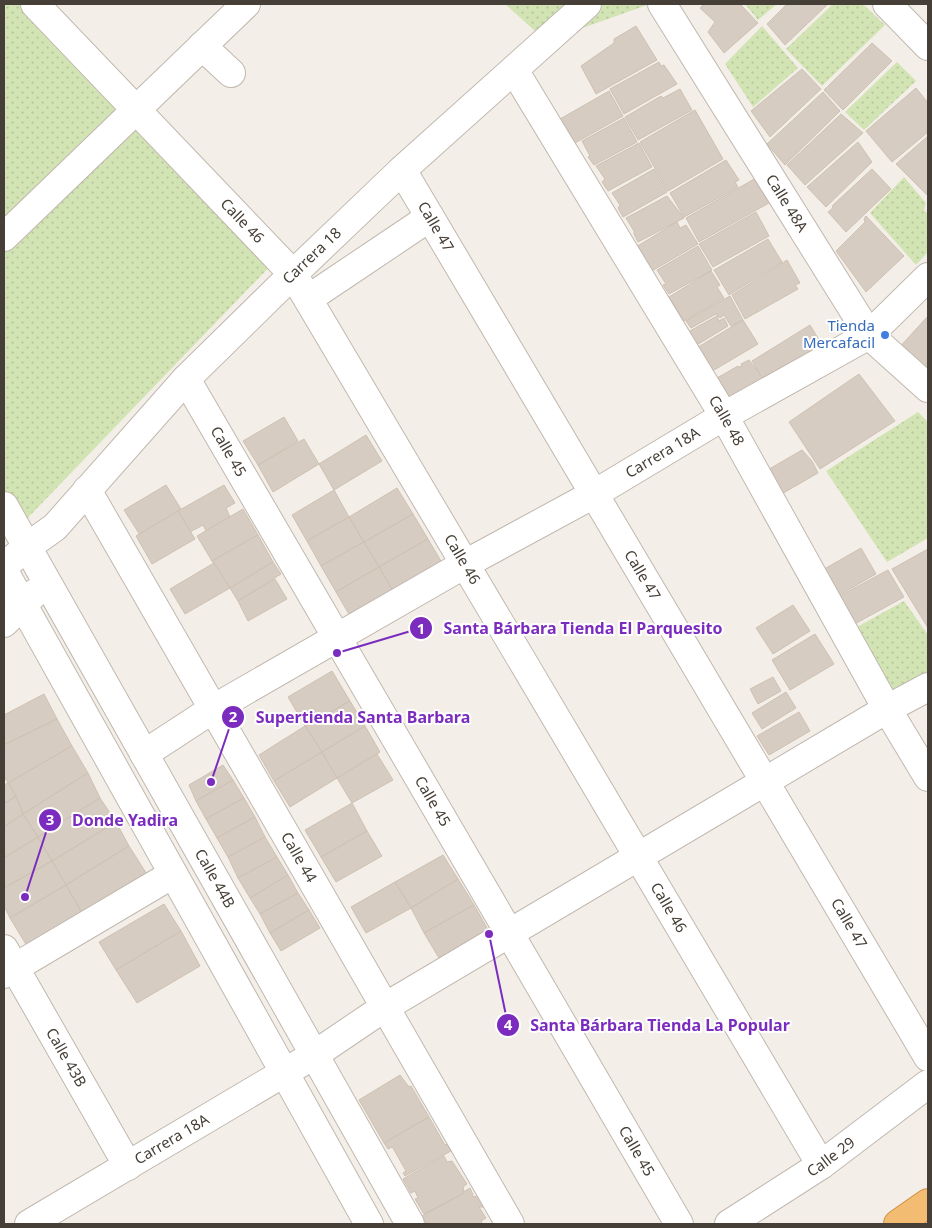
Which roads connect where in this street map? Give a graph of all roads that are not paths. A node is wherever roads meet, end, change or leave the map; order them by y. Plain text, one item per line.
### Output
1 (35, 4) edge
2 (246, 4) edge
3 (587, 4) edge
4 (662, 4) edge
5 (887, 4) edge
6 (202, 46) junction
7 (928, 46) edge
8 (514, 70) junction
9 (230, 73) dead end
10 (136, 110) junction
11 (402, 170) junction
12 (430, 217) junction
13 (4, 237) edge
14 (293, 274) junction
15 (928, 278) edge
16 (308, 299) junction
17 (869, 335) junction
18 (186, 379) junction
19 (928, 388) edge
20 (724, 416) junction
21 (87, 490) junction
22 (594, 494) junction
23 (4, 506) edge
24 (55, 527) junction
25 (27, 547) junction
26 (465, 564) junction
27 (4, 566) edge
28 (4, 571) edge
29 (46, 581) junction
30 (13, 614) edge
31 (337, 638) junction
32 (928, 687) edge
33 (213, 709) junction
34 (887, 709) junction
35 (144, 754) junction
36 (928, 777) edge
37 (765, 782) junction
38 (638, 857) junction
39 (173, 874) junction
40 (510, 933) junction
41 (7, 963) edge
42 (385, 1007) junction
43 (314, 1055) junction
44 (928, 1057) edge
45 (284, 1073) junction
46 (928, 1084) edge
47 (821, 1165) junction
48 (128, 1166) junction
49 (928, 1203) edge
50 (29, 1224) edge
51 (369, 1224) edge
52 (410, 1224) edge
53 (510, 1224) edge
54 (679, 1224) edge
55 (729, 1224) edge
56 (898, 1224) edge

1 - 10 street, Calle 46
2 - 6 street
3 - 8 street, Carrera 18
4 - 17 street, Calle 48A
5 - 7 street
6 - 9 street
6 - 10 street
8 - 11 street, Carrera 18
8 - 20 street, Calle 48
10 - 13 street
10 - 14 street, Calle 46
11 - 12 street, Calle 47
11 - 14 street, Carrera 18
12 - 16 street
12 - 22 street, Calle 47
14 - 16 street, Calle 46
14 - 18 street, Carrera 18
15 - 17 street, Carrera 18A
16 - 26 street, Calle 46
17 - 19 street, Calle 48A
17 - 20 street, Carrera 18A
18 - 21 street, Carrera 18
18 - 31 street, Calle 45
20 - 22 street, Carrera 18A
20 - 34 street, Calle 48
21 - 24 street, Carrera 18
21 - 33 street, Calle 44
22 - 26 street
22 - 37 street, Calle 47
23 - 25 street, Calle 44B
24 - 25 street, Carrera 18
24 - 29 street
25 - 27 street, Carrera 18
25 - 29 street, Calle 44B
26 - 31 street
26 - 38 street, Calle 46
28 - 30 street
29 - 30 street
29 - 35 street, Calle 44B
30 - 39 street
31 - 33 street
31 - 40 street, Calle 45
32 - 34 street, Carrera 18A
33 - 35 street
33 - 42 street, Calle 44
34 - 36 street, Calle 48
34 - 37 street, Carrera 18A
35 - 43 street, Calle 44B
37 - 38 street, Carrera 18A
37 - 44 street, Calle 47
38 - 40 street, Carrera 18A
38 - 47 street, Calle 46
39 - 41 street
39 - 45 street
40 - 42 street, Carrera 18A
40 - 54 street, Calle 45
41 - 48 street, Calle 43B
42 - 43 street, Carrera 18A
42 - 53 street, Calle 44
43 - 45 street, Carrera 18A
43 - 52 street, Calle 44B
45 - 48 street, Carrera 18A
45 - 51 street
46 - 47 street, Calle 29
47 - 55 street, Calle 29
48 - 50 street, Carrera 18A
49 - 56 highway

